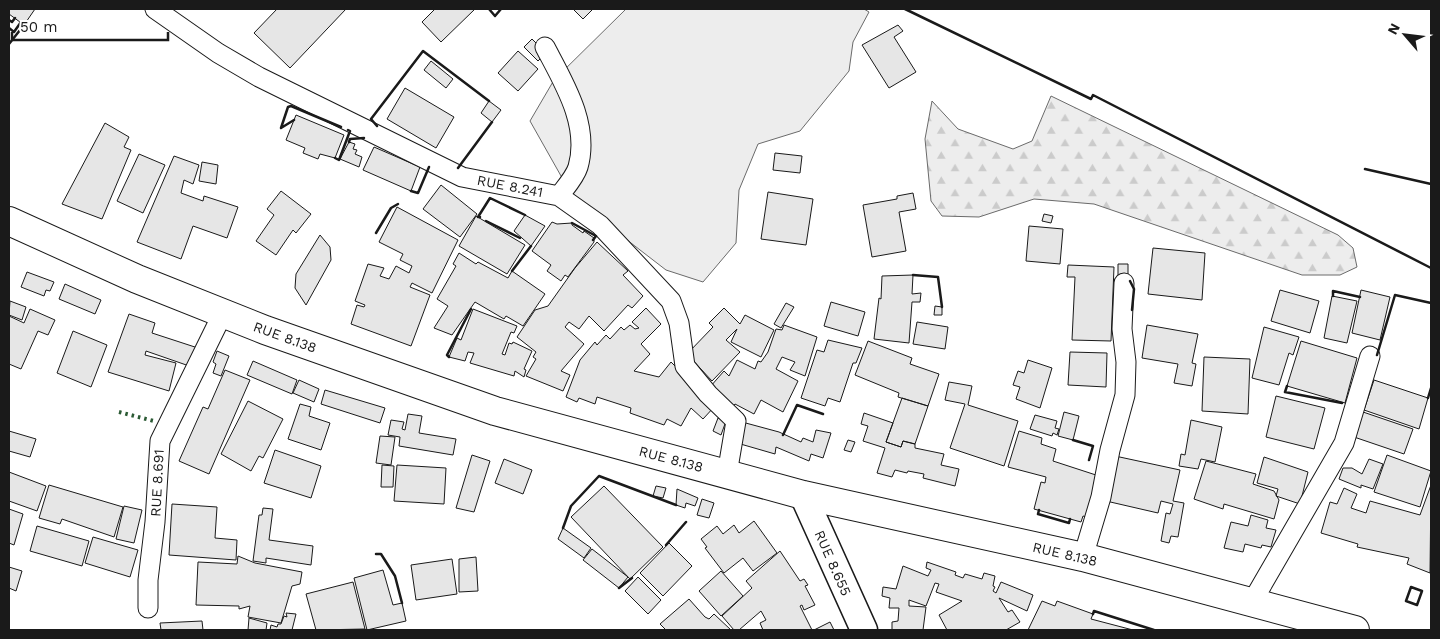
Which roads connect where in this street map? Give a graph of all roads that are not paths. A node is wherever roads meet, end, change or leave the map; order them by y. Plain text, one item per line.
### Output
1 (155, 9) edge
2 (545, 47) dead end
3 (559, 196) junction
4 (9, 222) edge
5 (1124, 283) dead end
6 (223, 313) junction
7 (1370, 356) dead end
8 (727, 474) junction
9 (803, 495) junction
10 (1082, 557) junction
11 (1252, 602) junction
12 (148, 608) dead end
13 (864, 630) edge
14 (1355, 630) edge

1 - 3 street, RUE 8.241
2 - 3 street
3 - 8 street, RUE 8.241
4 - 6 main road, RUE 8.138
5 - 10 street
6 - 8 main road, RUE 8.138
6 - 12 street, RUE 8.691
7 - 11 street
8 - 9 main road, RUE 8.138
9 - 10 main road, RUE 8.138
9 - 13 street, RUE 8.655
10 - 11 main road, RUE 8.138
11 - 14 main road, RUE 8.138

